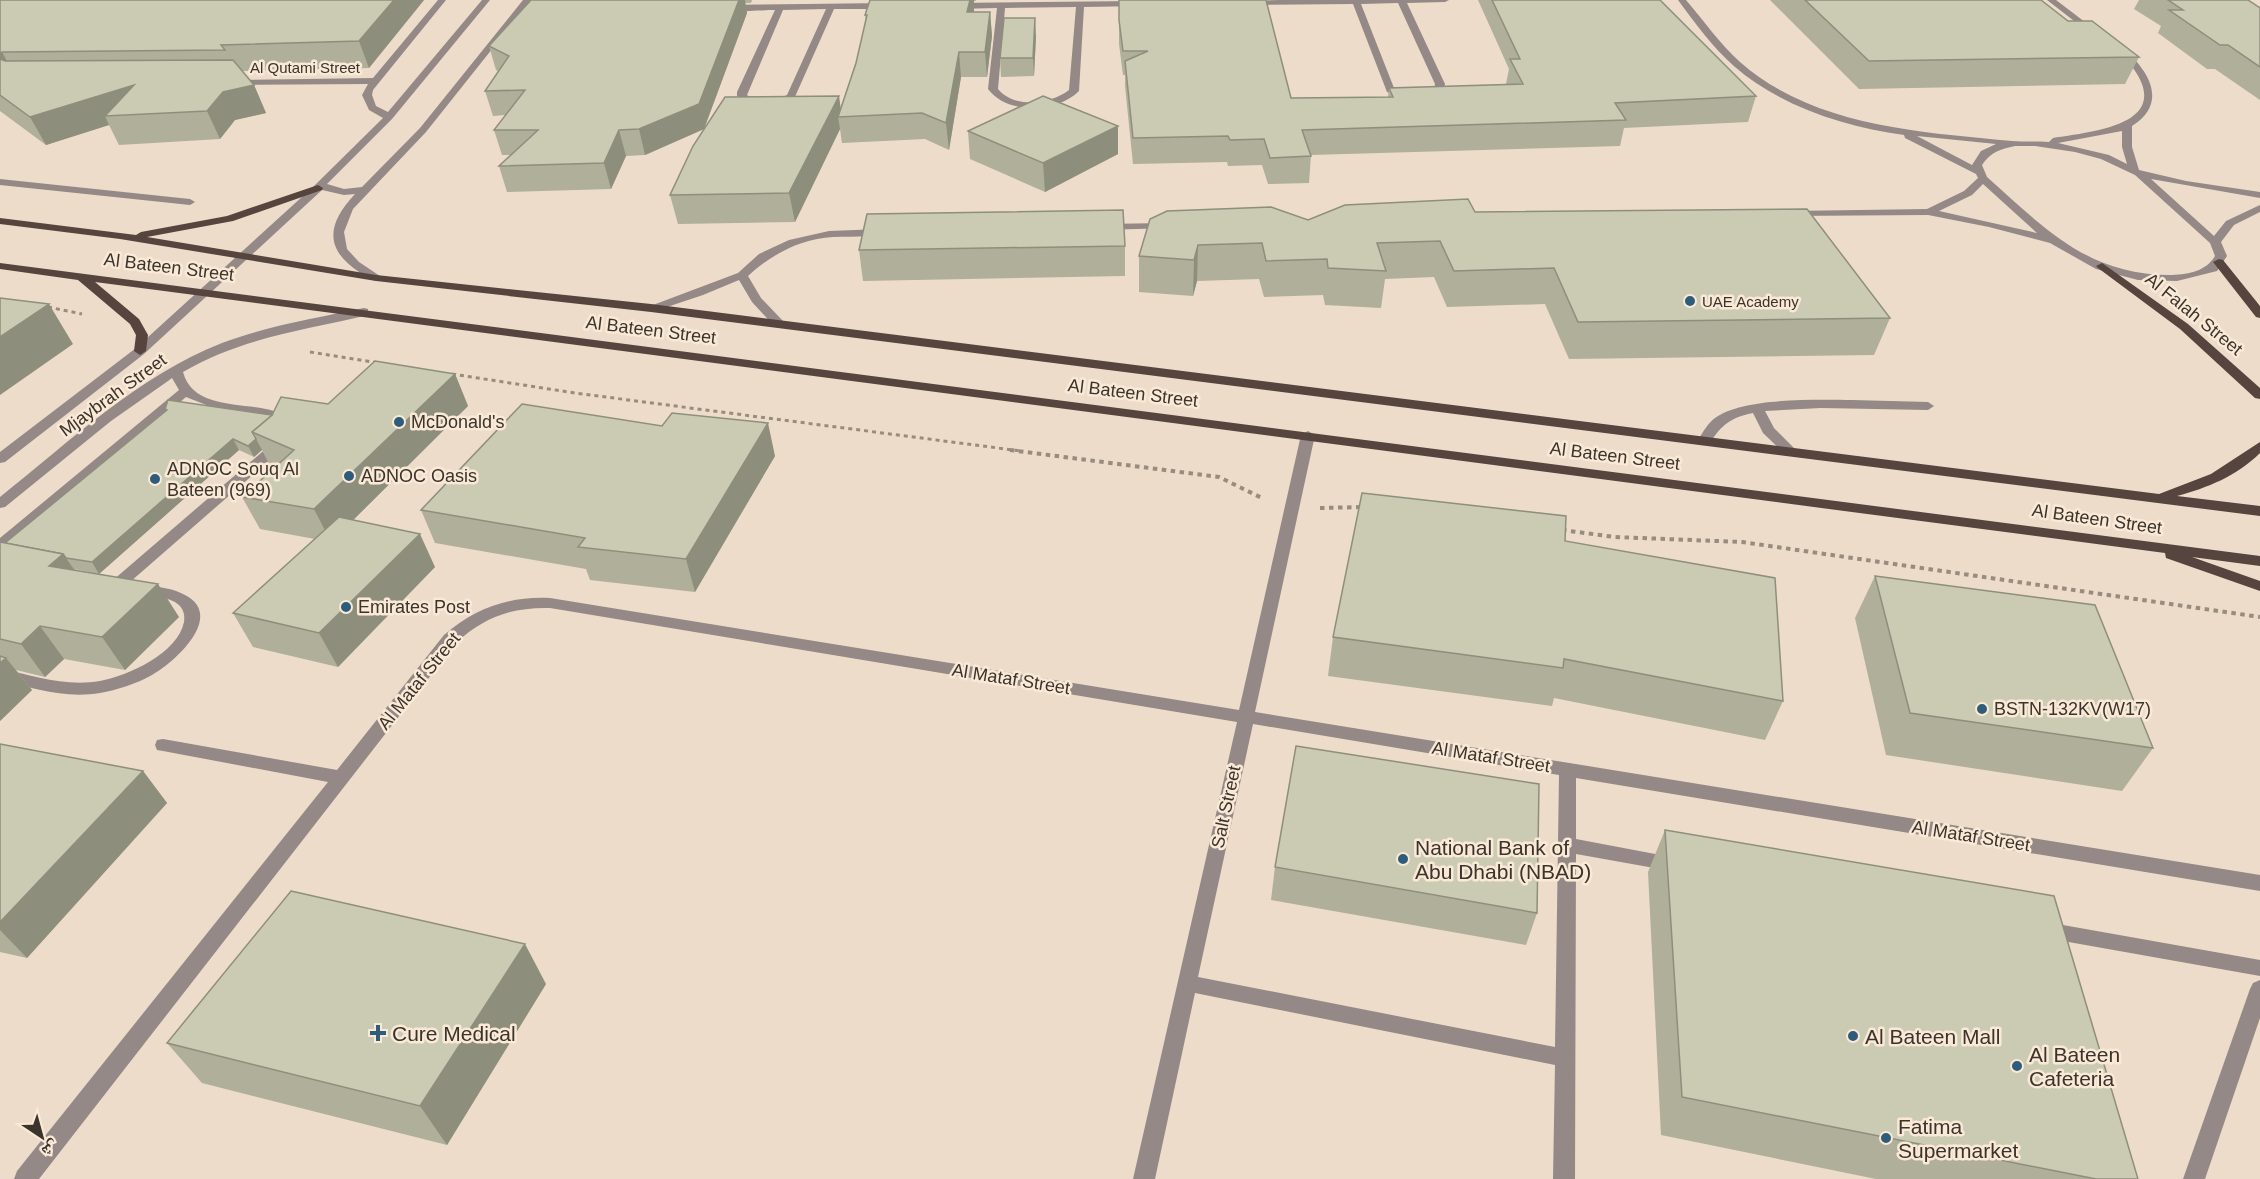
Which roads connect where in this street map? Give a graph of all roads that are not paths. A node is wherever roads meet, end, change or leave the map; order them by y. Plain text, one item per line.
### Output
1 (442, 0) edge
2 (486, 0) edge
3 (527, 0) edge
4 (692, 0) edge
5 (1445, 0) edge
6 (1682, 0) edge
7 (2051, 0) edge
8 (1356, 2) junction
9 (1402, 2) junction
10 (1241, 3) edge
11 (1080, 4) junction
12 (1149, 4) edge
13 (1001, 5) junction
14 (899, 6) edge
15 (944, 6) edge
16 (780, 7) junction
17 (831, 7) junction
18 (2103, 38) edge
19 (2112, 44) edge
20 (375, 81) junction
21 (221, 82) edge
22 (389, 117) junction
23 (2127, 126) junction
24 (1894, 130) junction
25 (2037, 143) junction
26 (2019, 144) junction
27 (2137, 172) junction
28 (1981, 175) junction
29 (0, 182) edge
30 (320, 187) junction
31 (366, 190) junction
32 (2260, 195) edge
33 (190, 202) dead end
34 (2260, 208) edge
35 (1928, 212) junction
36 (1775, 215) edge
37 (0, 221) edge
38 (1178, 226) edge
39 (1094, 228) edge
40 (890, 231) edge
41 (120, 236) junction
42 (2054, 241) junction
43 (2215, 242) junction
44 (244, 257) junction
45 (2219, 262) junction
46 (0, 266) edge
47 (2103, 266) junction
48 (742, 275) junction
49 (81, 276) junction
50 (376, 278) junction
51 (207, 292) junction
52 (651, 308) junction
53 (364, 312) junction
54 (2260, 314) edge
55 (779, 324) junction
56 (140, 351) junction
57 (176, 370) junction
58 (185, 392) junction
59 (2260, 395) edge
60 (1928, 406) dead end
61 (1757, 408) junction
62 (1308, 435) junction
63 (1705, 440) junction
64 (2260, 446) edge
65 (1790, 451) junction
66 (0, 459) edge
67 (2157, 497) junction
68 (0, 504) edge
69 (2260, 511) edge
70 (2137, 544) junction
71 (0, 546) edge
72 (2260, 561) edge
73 (2260, 586) edge
74 (0, 674) edge
75 (1246, 717) junction
76 (163, 746) dead end
77 (1568, 770) junction
78 (342, 778) junction
79 (1568, 845) junction
80 (1685, 866) edge
81 (2260, 883) edge
82 (2025, 927) edge
83 (2260, 968) edge
84 (1187, 983) junction
85 (2260, 989) edge
86 (1565, 1058) junction
87 (25, 1179) edge
88 (1144, 1179) edge
89 (1564, 1179) edge
90 (2194, 1179) edge

1 - 20 street
2 - 22 street, Mjaybrah Street
3 - 31 street
4 - 16 street
5 - 9 street
6 - 24 street
7 - 18 street
8 - 9 street
8 - 9 street
8 - 10 street
11 - 12 street
11 - 13 street
11 - 13 street
13 - 15 street
14 - 17 street
16 - 17 street
16 - 17 street
19 - 23 street
20 - 21 street, Al Qutami Street
20 - 22 street
22 - 30 street, Mjaybrah Street
23 - 25 street
23 - 27 street
24 - 26 street
24 - 28 street
25 - 26 street
25 - 27 street
26 - 28 street
27 - 32 street
27 - 43 street
28 - 35 street
28 - 42 street
29 - 33 street
30 - 31 street
30 - 41 main road
30 - 44 street, Mjaybrah Street
31 - 50 street
34 - 43 street
35 - 36 street
35 - 42 street
37 - 41 main road, Al Bateen Street
38 - 39 street
40 - 48 street
41 - 44 main road, Al Bateen Street
42 - 47 street
43 - 45 street
44 - 50 main road, Al Bateen Street
44 - 51 street, Mjaybrah Street
45 - 47 street
45 - 54 main road
46 - 49 main road, Al Bateen Street
47 - 59 main road, Al Falah Street
48 - 52 street
48 - 55 street
49 - 51 main road, Al Bateen Street
49 - 56 main road
50 - 52 main road, Al Bateen Street
51 - 53 main road, Al Bateen Street
51 - 56 street, Mjaybrah Street
52 - 55 main road, Al Bateen Street
53 - 57 street, Mjaybrah Street
53 - 62 main road, Al Bateen Street
55 - 63 main road, Al Bateen Street
56 - 66 street, Mjaybrah Street
57 - 58 street
57 - 68 street, Mjaybrah Street
58 - 71 street
58 - 74 street
60 - 61 street
61 - 63 street
61 - 65 street
62 - 70 main road, Al Bateen Street
62 - 75 street, Salt Street
63 - 65 main road, Al Bateen Street
64 - 67 main road
65 - 67 main road, Al Bateen Street
67 - 69 main road, Al Bateen Street
70 - 72 main road, Al Bateen Street
70 - 73 main road
75 - 77 street, Al Mataf Street
75 - 78 street, Al Mataf Street
75 - 84 street, Salt Street
76 - 78 street
77 - 79 street
77 - 81 street, Al Mataf Street
78 - 87 street, Al Mataf Street
79 - 80 street
79 - 86 street
82 - 83 street
84 - 86 street
84 - 88 street, Salt Street
85 - 90 street
86 - 89 street

